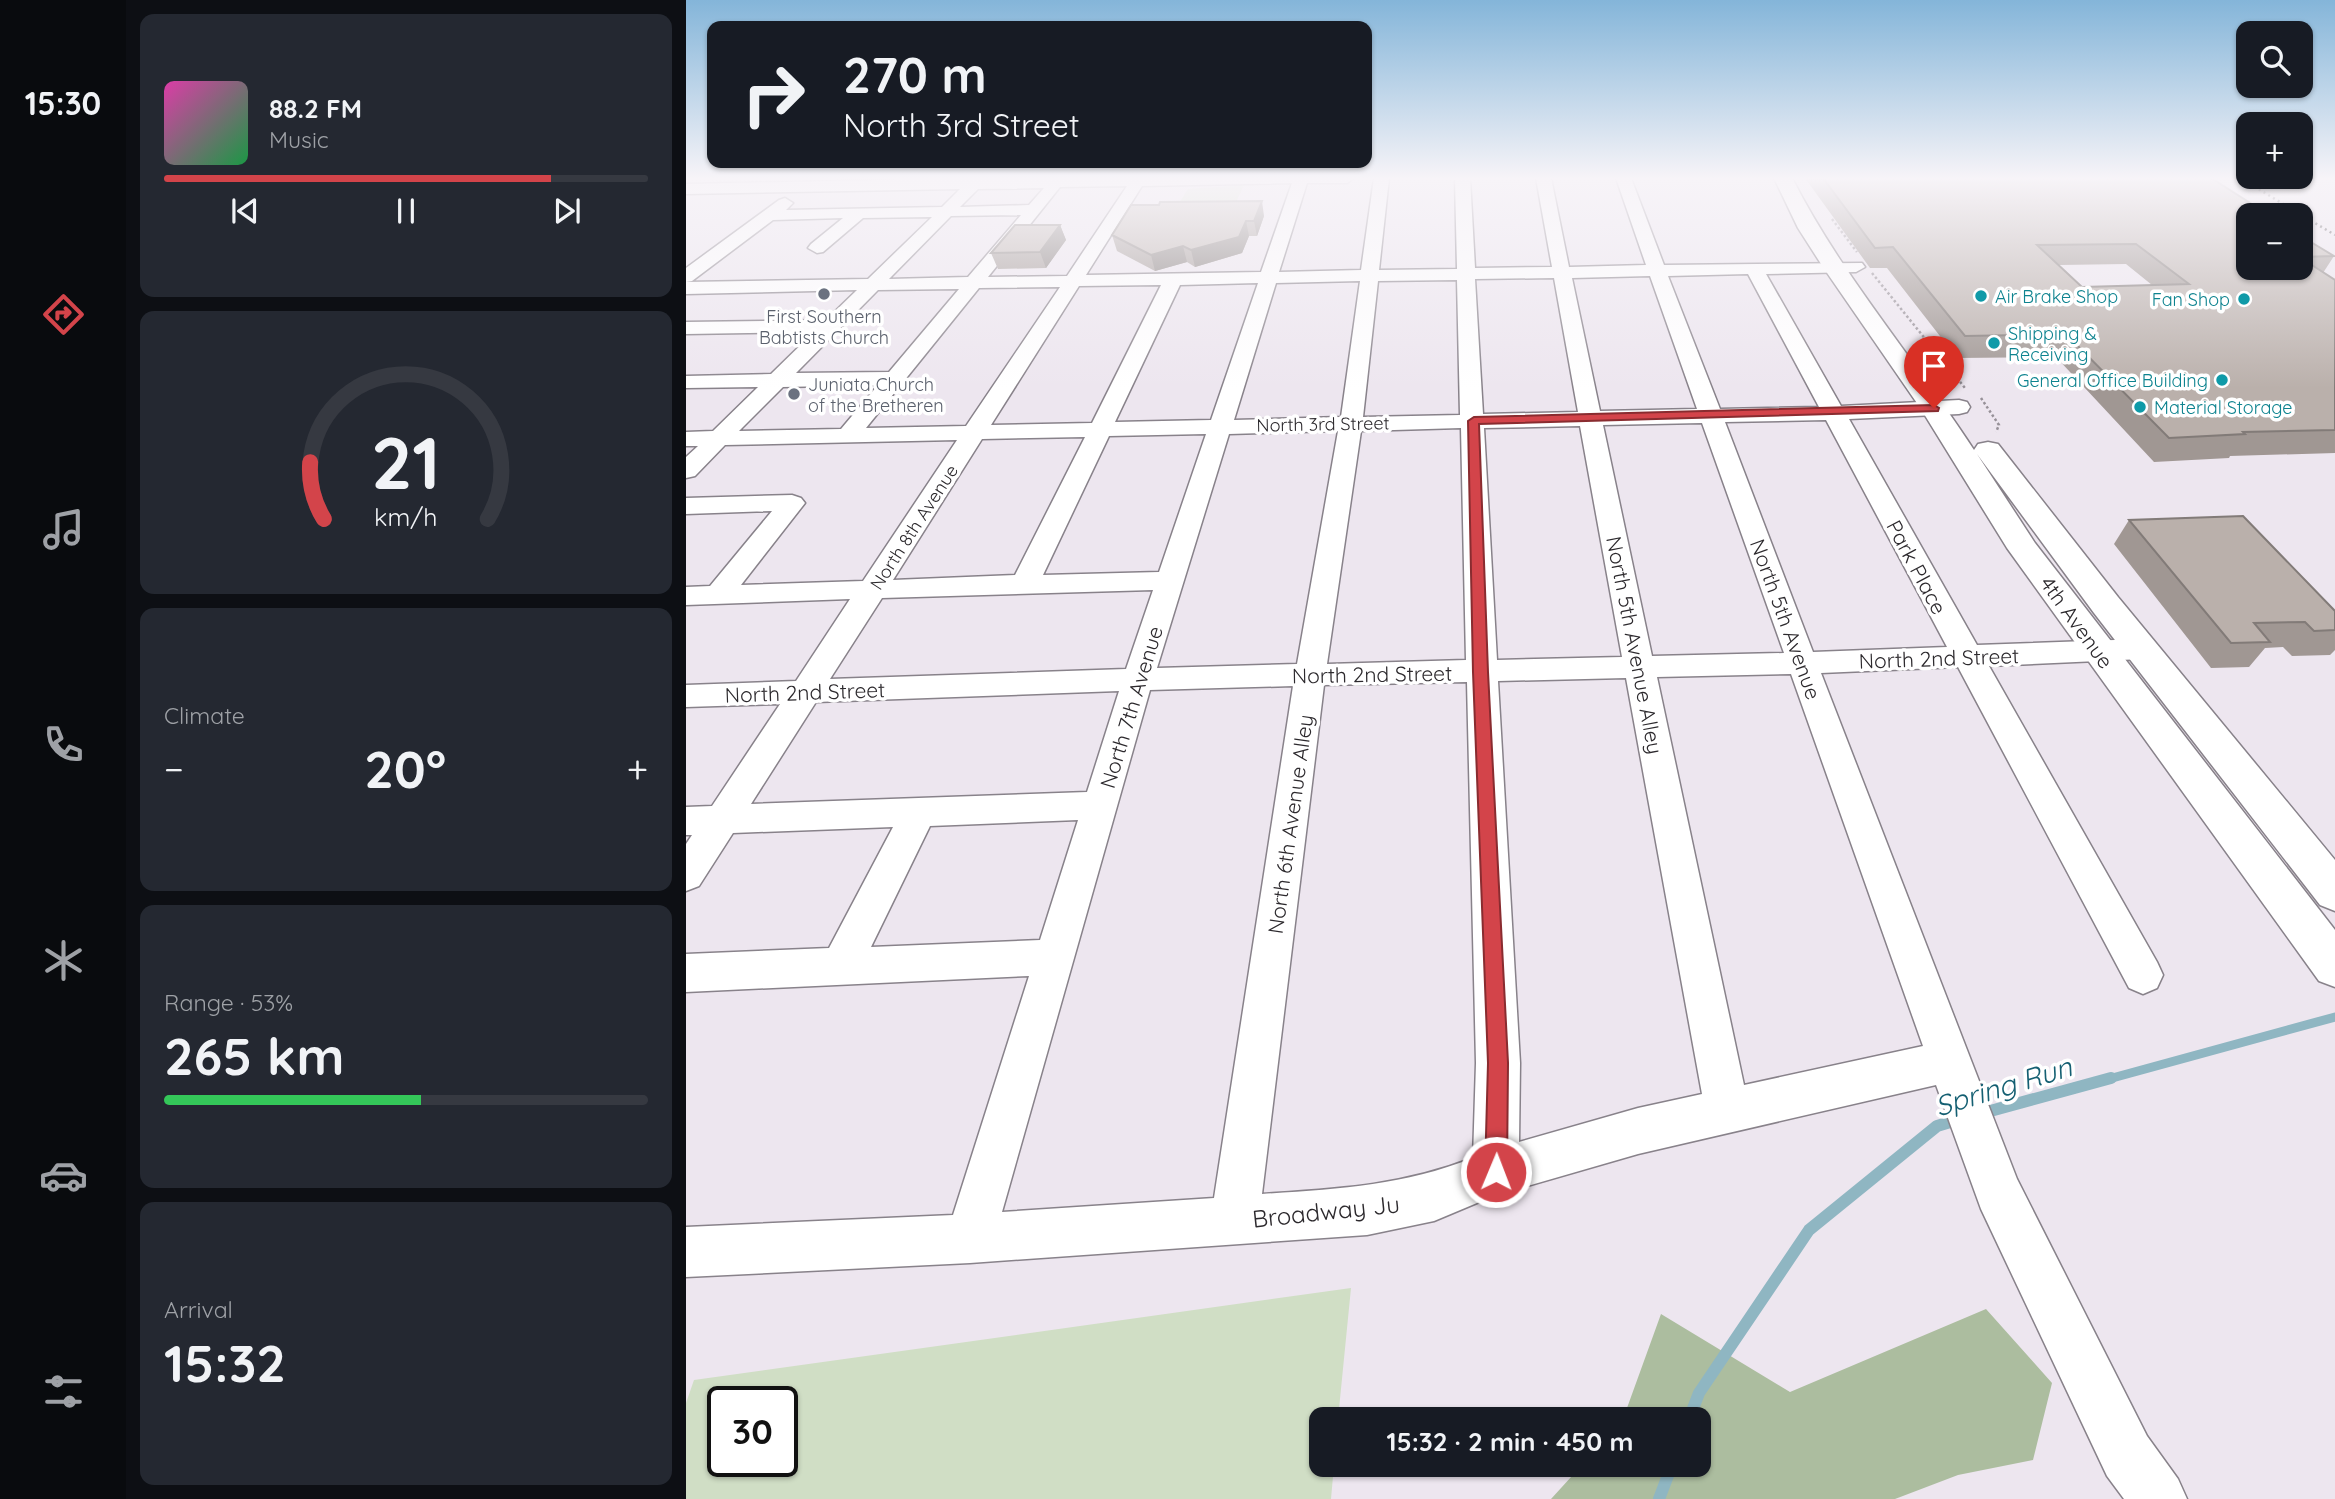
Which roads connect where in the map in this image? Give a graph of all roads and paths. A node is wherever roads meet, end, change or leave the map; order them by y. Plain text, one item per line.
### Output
1 (725, 248) edge
2 (910, 248) edge
3 (1003, 248) edge
4 (1093, 248) edge
5 (1279, 248) edge
6 (1374, 248) edge
7 (1466, 248) edge
8 (1558, 248) edge
9 (1648, 248) edge
10 (1829, 248) edge
11 (1845, 267) junction
12 (1754, 268) junction
13 (1656, 270) junction
14 (1563, 272) junction
15 (1467, 274) junction
16 (1371, 275) junction
17 (686, 277) edge
18 (1270, 277) junction
19 (1174, 278) junction
20 (1072, 280) junction
21 (975, 283) junction
22 (872, 285) junction
23 (686, 288) edge
24 (831, 326) junction
25 (686, 328) edge
26 (895, 378) junction
27 (778, 380) junction
28 (686, 382) edge
29 (1947, 408) junction
30 (1834, 412) junction
31 (1711, 415) junction
32 (1592, 418) junction
33 (1474, 421) junction
34 (1350, 424) junction
35 (1220, 427) junction
36 (1100, 430) junction
37 (975, 432) junction
38 (848, 435) junction
39 (719, 438) junction
40 (686, 439) edge
41 (686, 471) edge
42 (686, 506) edge
43 (1170, 581) junction
44 (1025, 583) junction
45 (874, 588) junction
46 (719, 594) junction
47 (686, 596) edge
48 (2142, 649) junction
49 (2097, 651) junction
50 (1966, 657) junction
51 (1803, 663) junction
52 (1639, 668) junction
53 (1481, 672) junction
54 (1310, 676) junction
55 (1138, 679) junction
56 (805, 693) junction
57 (686, 696) edge
58 (1101, 805) junction
59 (919, 812) junction
60 (722, 820) junction
61 (686, 821) edge
62 (686, 875) edge
63 (2335, 891) edge
64 (1055, 957) junction
65 (2335, 966) edge
66 (840, 967) junction
67 (686, 973) edge
68 (2143, 975) dead end
69 (1955, 1074) junction
70 (1727, 1111) junction
71 (1496, 1172) junction
72 (1234, 1221) junction
73 (970, 1239) junction
74 (686, 1252) edge
75 (2158, 1499) edge

1 - 17 street
2 - 22 street
3 - 21 street
4 - 20 street, North 8th Avenue
5 - 18 street, North 7th Avenue
6 - 16 street, North 6th Avenue Alley
7 - 15 street
8 - 14 street, North 5th Avenue Alley
9 - 13 street, North 5th Avenue
10 - 11 main road, 4th Avenue
11 - 12 street
11 - 29 main road, 4th Avenue
12 - 13 street
12 - 30 street, Park Place
13 - 14 street
13 - 31 street, North 5th Avenue
14 - 15 street
14 - 32 street, North 5th Avenue Alley
15 - 16 street
15 - 33 street
16 - 18 street
16 - 34 street, North 6th Avenue Alley
18 - 19 street
18 - 35 street, North 7th Avenue
19 - 20 street
19 - 36 street
20 - 21 street
20 - 37 street, North 8th Avenue
21 - 22 street
21 - 26 street
22 - 23 street
22 - 24 street
24 - 25 street
24 - 27 street
26 - 27 street
26 - 38 street
27 - 28 street
27 - 39 street
29 - 30 street, North 3rd Street
29 - 48 main road, 4th Avenue
29 - 49 main road, 4th Avenue
30 - 31 street, North 3rd Street
30 - 50 street, Park Place
31 - 32 street, North 3rd Street
31 - 51 street, North 5th Avenue
32 - 33 street, North 3rd Street
32 - 52 street, North 5th Avenue Alley
33 - 34 street, North 3rd Street
33 - 53 street
34 - 35 street, North 3rd Street
34 - 54 street, North 6th Avenue Alley
35 - 36 street, North 3rd Street
35 - 43 street, North 7th Avenue
36 - 37 street, North 3rd Street
36 - 44 street
37 - 38 street, North 3rd Street
37 - 45 street, North 8th Avenue
38 - 39 street, North 3rd Street
39 - 40 street, North 3rd Street
39 - 41 street
42 - 46 street
43 - 44 street
43 - 55 street, North 7th Avenue
44 - 45 street
45 - 46 street
45 - 56 street, North 8th Avenue
46 - 47 street
48 - 49 street, North 2nd Street
48 - 63 main road, 4th Avenue
49 - 50 street, North 2nd Street
49 - 65 main road, 4th Avenue
50 - 51 street, North 2nd Street
50 - 68 street, Park Place
51 - 52 street, North 2nd Street
51 - 69 street, North 5th Avenue
52 - 53 street, North 2nd Street
52 - 70 street, North 5th Avenue Alley
53 - 54 street, North 2nd Street
53 - 71 street
54 - 55 street, North 2nd Street
54 - 72 street, North 6th Avenue Alley
55 - 56 street, North 2nd Street
55 - 58 street, North 7th Avenue
56 - 57 street, North 2nd Street
56 - 60 street, North 8th Avenue
58 - 59 street
58 - 64 street, North 7th Avenue
59 - 60 street
59 - 66 street
60 - 61 street
60 - 62 street, North 8th Avenue
64 - 66 street
64 - 73 street, North 7th Avenue
66 - 67 street
69 - 70 street, Broadway Ju
69 - 75 street, North 5th Avenue
70 - 71 street, Broadway Ju
71 - 72 street, Broadway Ju
72 - 73 street, Broadway Ju
73 - 74 street, Broadway Ju

